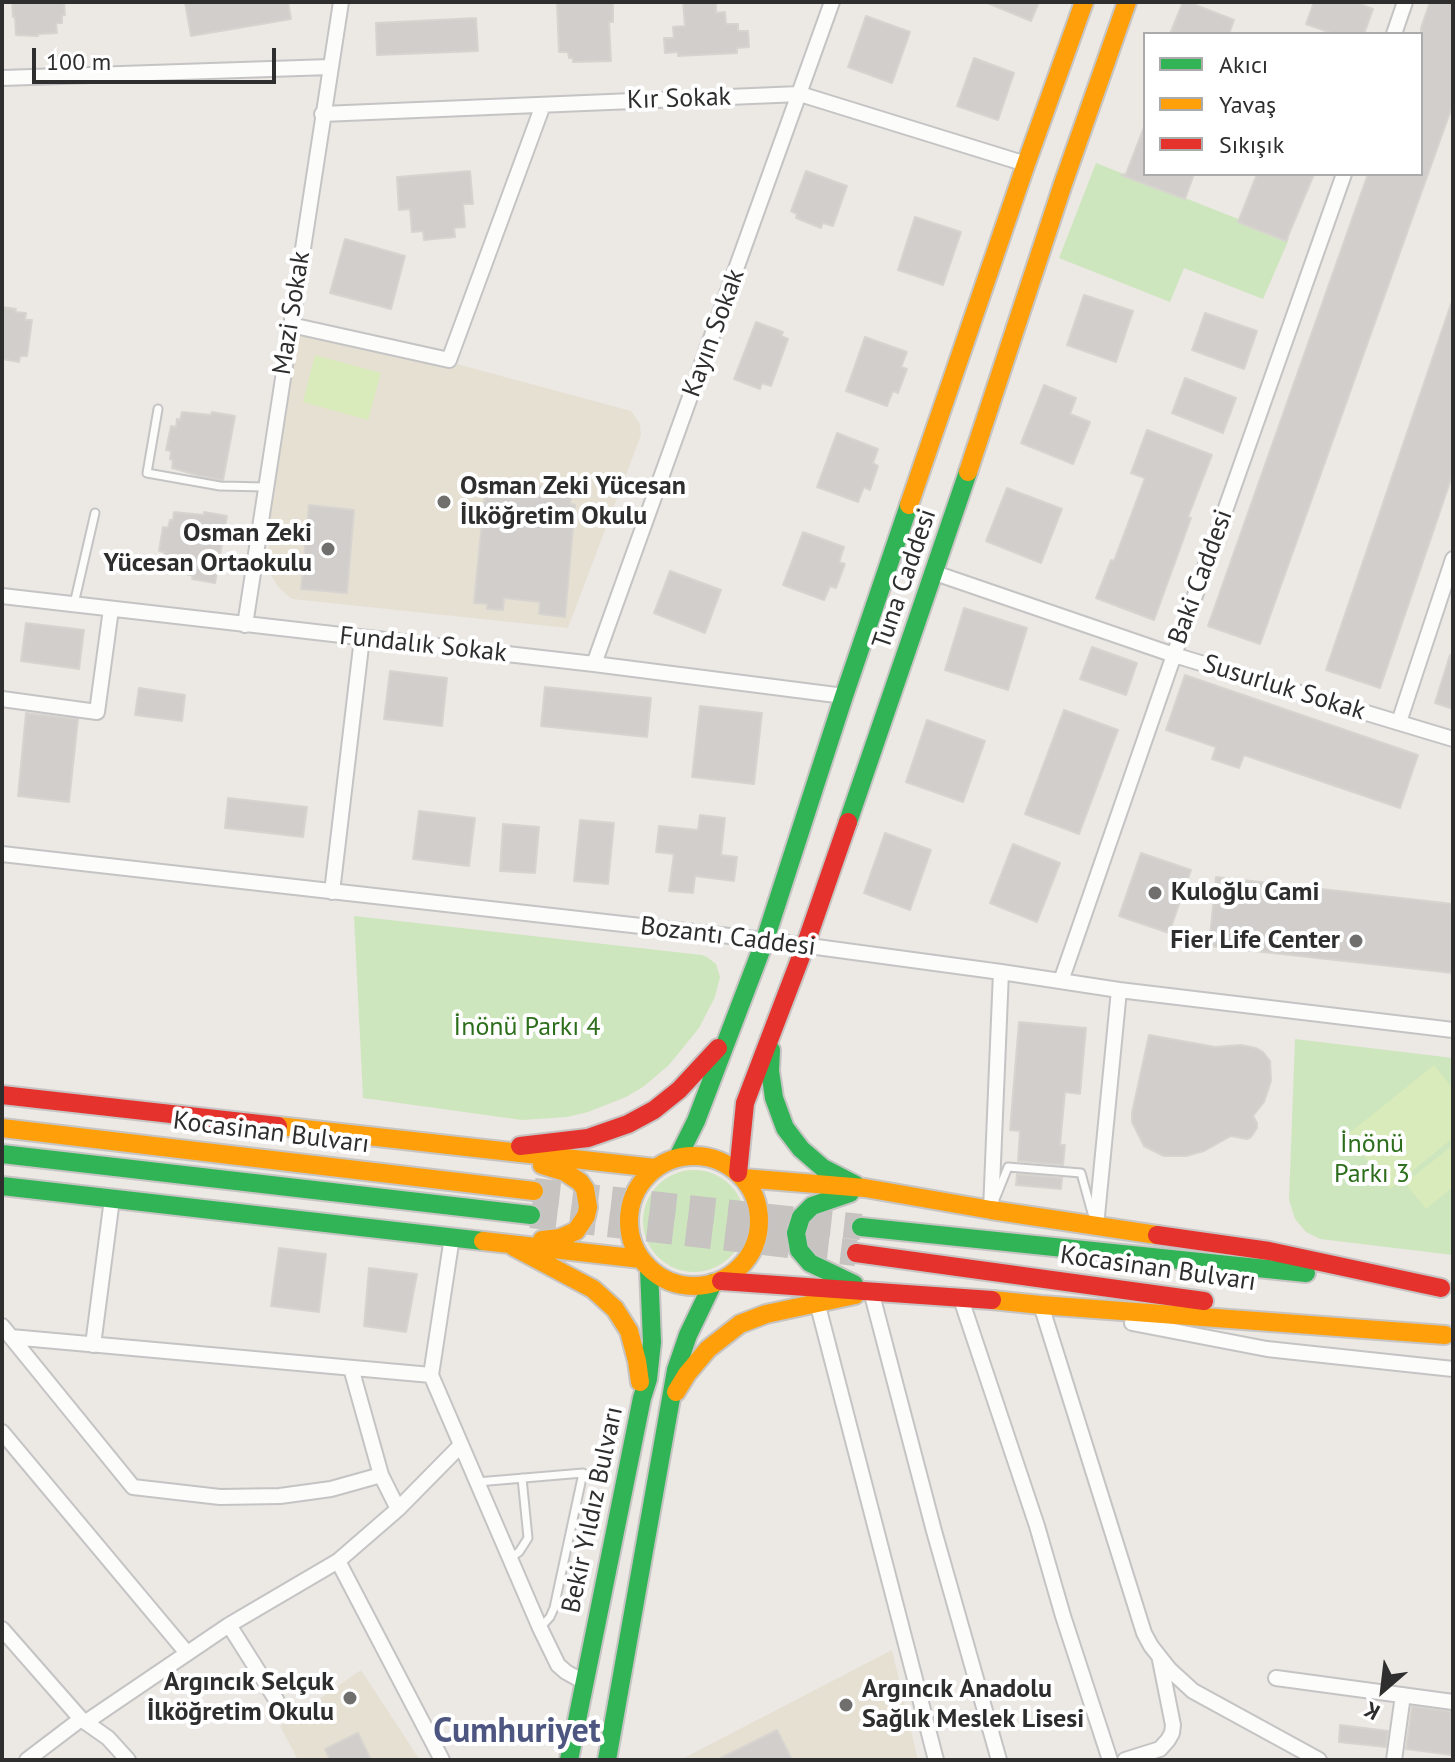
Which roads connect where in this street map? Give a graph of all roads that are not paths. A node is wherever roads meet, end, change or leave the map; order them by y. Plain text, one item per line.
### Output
1 (341, 2) edge
2 (832, 2) edge
3 (1084, 2) edge
4 (1127, 2) edge
5 (1405, 2) edge
6 (1395, 32) edge
7 (330, 67) junction
8 (2, 78) edge
9 (800, 94) junction
10 (543, 105) junction
11 (322, 114) junction
12 (1026, 164) junction
13 (1343, 176) edge
14 (291, 325) junction
15 (158, 409) dead end
16 (266, 487) junction
17 (95, 513) dead end
18 (1453, 559) edge
19 (935, 573) junction
20 (2, 596) edge
21 (74, 604) junction
22 (111, 609) junction
23 (245, 625) junction
24 (362, 638) junction
25 (1174, 655) junction
26 (594, 664) junction
27 (844, 696) junction
28 (2, 699) edge
29 (1399, 722) junction
30 (1453, 739) edge
31 (2, 854) edge
32 (332, 892) junction
33 (765, 940) junction
34 (805, 946) junction
35 (1001, 972) junction
36 (1061, 981) junction
37 (1119, 990) junction
38 (732, 1027) junction
39 (1453, 1030) edge
40 (771, 1036) junction
41 (2, 1095) edge
42 (2, 1128) edge
43 (488, 1149) junction
44 (2, 1154) edge
45 (678, 1157) junction
46 (655, 1168) junction
47 (740, 1176) junction
48 (2, 1186) edge
49 (865, 1188) junction
50 (534, 1191) tunnel mouth
51 (112, 1199) junction
52 (991, 1210) junction
53 (531, 1215) tunnel mouth
54 (1096, 1226) junction
55 (861, 1227) tunnel mouth
56 (452, 1237) junction
57 (506, 1243) junction
58 (856, 1253) tunnel mouth
59 (645, 1264) junction
60 (717, 1282) junction
61 (1447, 1288) edge
62 (871, 1291) junction
63 (960, 1296) junction
64 (817, 1302) junction
65 (1041, 1305) junction
66 (7, 1332) edge
67 (1449, 1336) edge
68 (93, 1345) junction
69 (351, 1368) junction
70 (1453, 1369) edge
71 (431, 1375) junction
72 (642, 1398) junction
73 (670, 1404) junction
74 (2, 1432) edge
75 (461, 1445) junction
76 (381, 1475) junction
77 (522, 1478) junction
78 (477, 1482) junction
79 (398, 1509) junction
80 (510, 1558) junction
81 (338, 1561) junction
82 (229, 1625) junction
83 (540, 1628) junction
84 (2, 1629) edge
85 (187, 1653) junction
86 (1160, 1659) junction
87 (1276, 1678) dead end
88 (584, 1682) junction
89 (1403, 1695) junction
90 (277, 1701) dead end
91 (1453, 1702) edge
92 (83, 1721) junction
93 (27, 1760) edge
94 (128, 1760) edge
95 (442, 1760) edge
96 (569, 1760) edge
97 (607, 1760) edge
98 (936, 1760) edge
99 (999, 1760) edge
100 (1110, 1760) edge
101 (1125, 1760) edge
102 (1319, 1760) edge
103 (1394, 1760) edge

1 - 7 street, Mazi Sokak
2 - 9 street, Kayın Sokak
3 - 12 main road, Tuna Caddesi
4 - 19 main road, Tuna Caddesi
5 - 6 street
7 - 8 street
7 - 11 street, Mazi Sokak
9 - 10 street, Kır Sokak
9 - 12 street, Kır Sokak
9 - 26 street, Kayın Sokak
10 - 11 street, Kır Sokak
10 - 14 street
11 - 14 street, Mazi Sokak
12 - 27 main road, Tuna Caddesi
13 - 25 street, Baki Caddesi
14 - 16 street, Mazi Sokak
15 - 16 lane
16 - 23 street, Mazi Sokak
17 - 21 lane
18 - 29 street
19 - 25 street, Susurluk Sokak
19 - 34 main road, Tuna Caddesi
20 - 21 street, Fundalık Sokak
21 - 22 street, Fundalık Sokak
22 - 23 street, Fundalık Sokak
22 - 28 street
23 - 24 street, Fundalık Sokak
24 - 26 street, Fundalık Sokak
24 - 32 street
25 - 29 street, Susurluk Sokak
25 - 36 street, Baki Caddesi
26 - 27 street, Fundalık Sokak
27 - 33 main road, Tuna Caddesi
29 - 30 street, Susurluk Sokak
31 - 32 street, Bozantı Caddesi
32 - 33 street, Bozantı Caddesi
33 - 34 street, Bozantı Caddesi
33 - 38 main road, Tuna Caddesi
34 - 35 street, Bozantı Caddesi
34 - 40 main road, Tuna Caddesi
35 - 36 street, Bozantı Caddesi
35 - 52 street
36 - 37 street, Bozantı Caddesi
37 - 39 street, Bozantı Caddesi
37 - 54 street
38 - 43 main road
38 - 45 main road, Tuna Caddesi
40 - 47 main road, Tuna Caddesi
40 - 49 main road
41 - 43 main road
42 - 50 main road, Kocasinan Bulvarı
43 - 46 main road
43 - 57 main road
44 - 53 main road, Kocasinan Bulvarı
45 - 46 main road
45 - 47 main road
46 - 59 main road
47 - 49 main road
47 - 60 main road
48 - 51 main road
49 - 52 main road
49 - 62 main road
51 - 56 main road
51 - 68 street
52 - 54 main road
52 - 54 lane
54 - 61 main road
55 - 61 main road, Kocasinan Bulvarı
56 - 57 main road
56 - 71 street
57 - 59 main road
57 - 72 main road
58 - 67 main road, Kocasinan Bulvarı
59 - 60 main road
59 - 72 main road, Bekir Yıldız Bulvarı
60 - 62 main road
60 - 73 main road, Bekir Yıldız Bulvarı
62 - 63 main road
62 - 64 main road
62 - 99 street
63 - 65 main road
63 - 100 street
64 - 73 main road
64 - 98 street
65 - 67 main road
65 - 70 street
65 - 86 street
66 - 68 street
66 - 76 street
68 - 69 street
69 - 71 street
69 - 76 street
71 - 75 street
72 - 88 main road, Bekir Yıldız Bulvarı
73 - 97 main road, Bekir Yıldız Bulvarı
74 - 85 street
75 - 78 street
75 - 79 street
76 - 79 street
77 - 78 lane
77 - 80 lane
77 - 83 lane
78 - 80 street
79 - 81 street
80 - 83 street
81 - 82 street
81 - 95 street
82 - 85 street
82 - 90 street
83 - 88 street
84 - 92 street
85 - 92 street
86 - 101 street
86 - 102 street
87 - 89 street
88 - 96 main road, Bekir Yıldız Bulvarı
89 - 91 street
89 - 103 street
92 - 93 street
92 - 94 street

